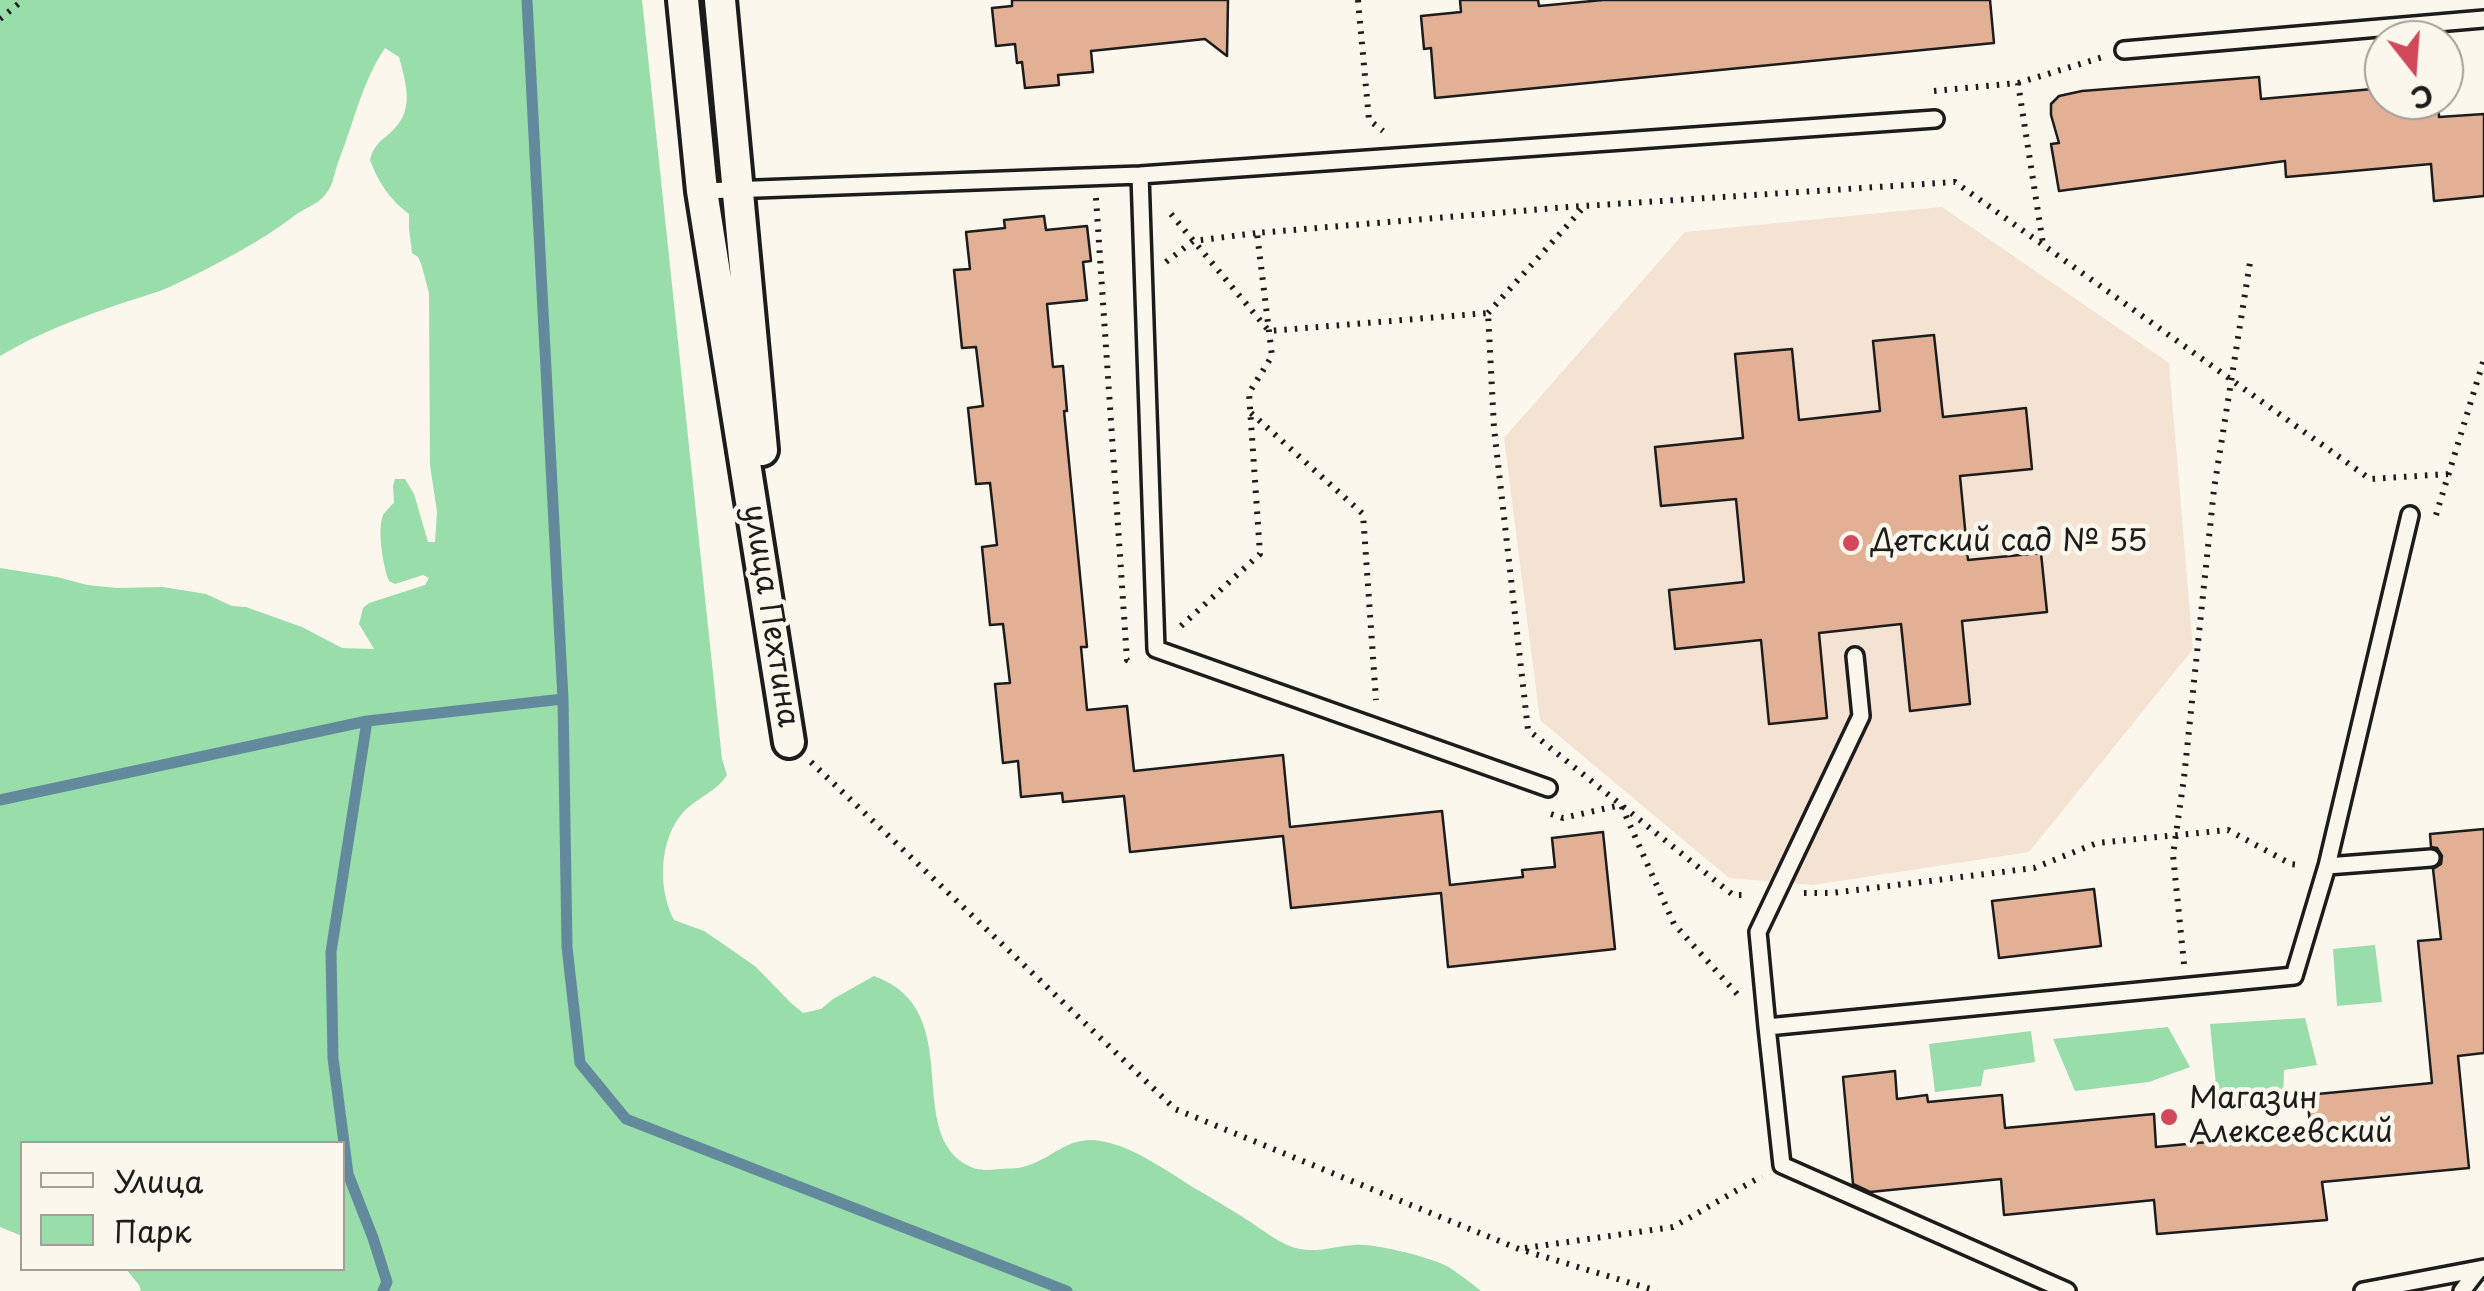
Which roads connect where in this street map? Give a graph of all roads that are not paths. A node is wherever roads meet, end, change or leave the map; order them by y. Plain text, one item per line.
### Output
1 (683, 0) edge
2 (720, 0) edge
3 (2484, 19) edge
4 (2124, 50) road end
5 (1935, 119) dead end
6 (1140, 175) junction
7 (737, 190) junction
8 (702, 191) junction
9 (2410, 515) dead end
10 (1855, 656) dead end
11 (1548, 788) dead end
12 (2431, 858) dead end
13 (2327, 866) junction
14 (1767, 1027) junction
15 (2482, 1269) edge
16 (2067, 1291) edge
17 (2363, 1291) edge
18 (2462, 1291) edge

1 - 8 street, улица Пехтина
2 - 7 street, улица Пехтина
3 - 4 lane
5 - 6 lane
6 - 7 lane
6 - 11 lane
7 - 8 lane
7 - 8 street, улица Пехтина
9 - 13 lane
10 - 14 lane
12 - 13 lane
13 - 14 lane
14 - 16 lane
15 - 17 lane
15 - 18 lane

